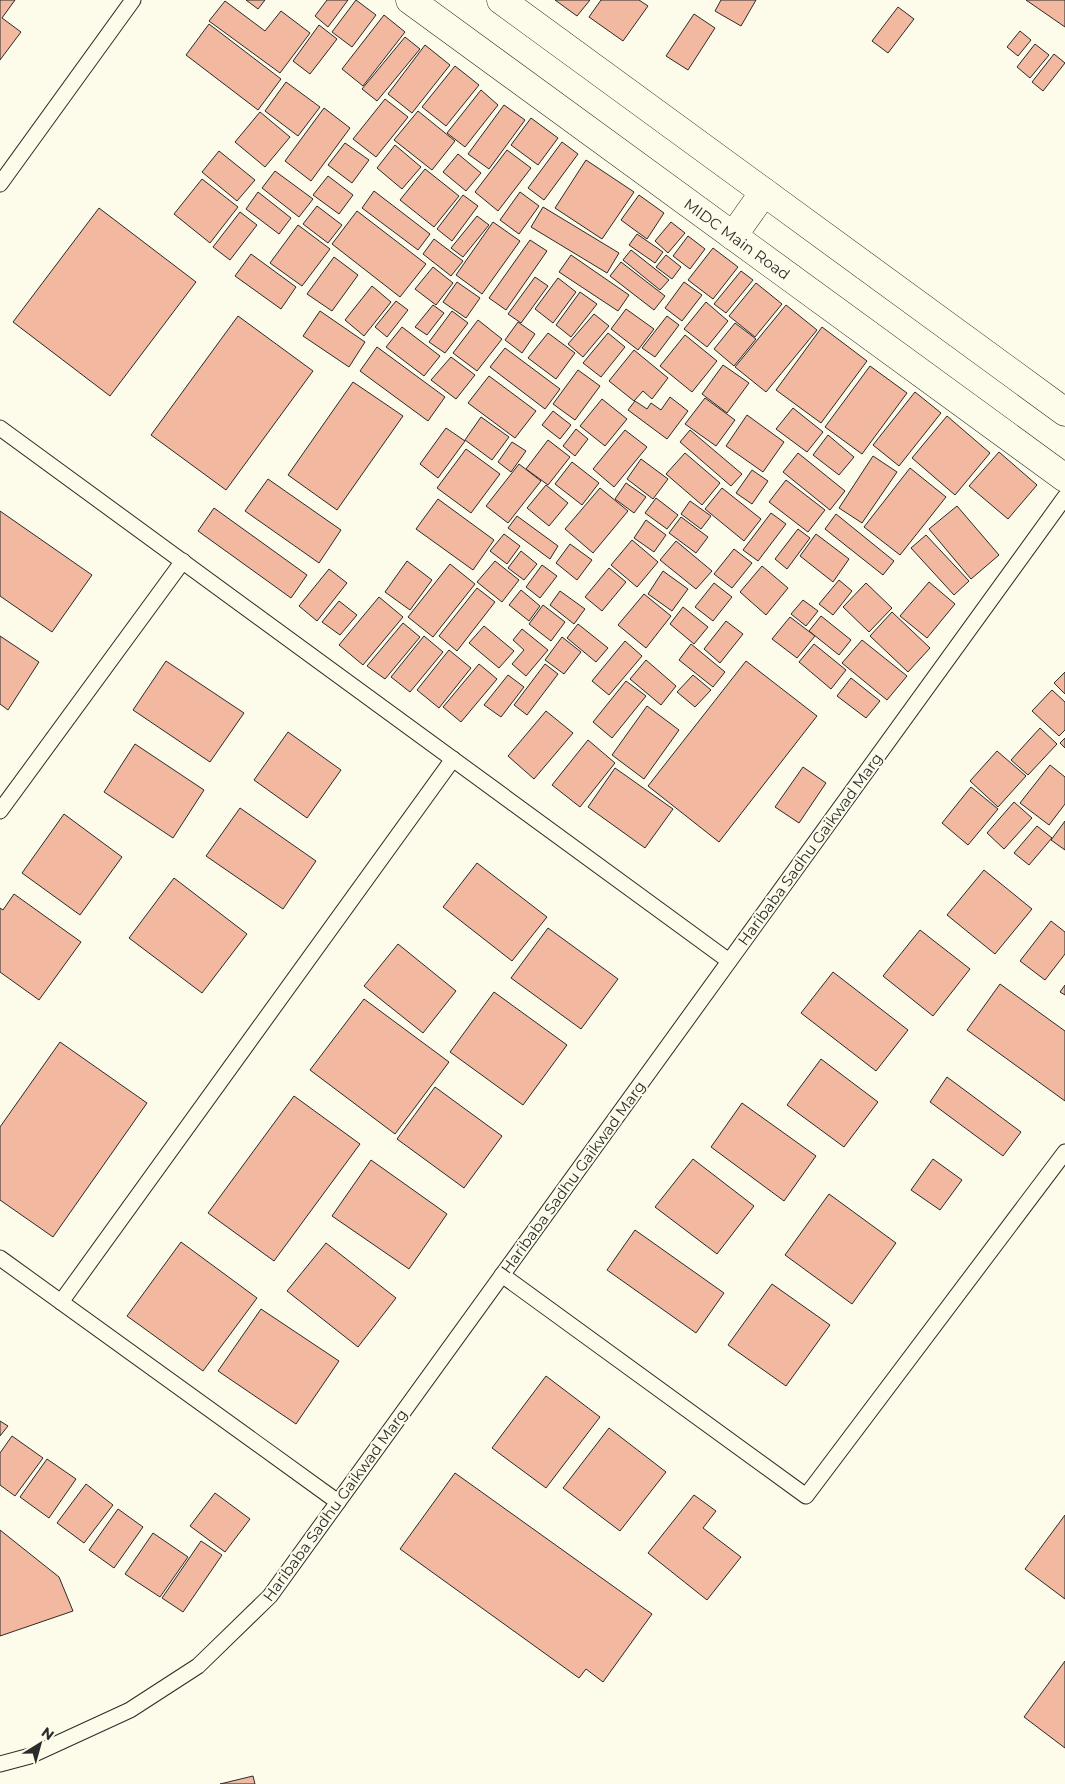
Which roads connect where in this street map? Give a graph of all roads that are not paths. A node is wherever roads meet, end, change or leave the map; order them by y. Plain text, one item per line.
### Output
1 (133, 0) edge
2 (410, 0) edge
3 (501, 0) edge
4 (0, 184) edge
5 (764, 192) junction
6 (733, 236) junction
7 (1065, 412) edge
8 (0, 428) edge
9 (1065, 478) edge
10 (1065, 497) edge
11 (183, 562) junction
12 (453, 759) junction
13 (0, 812) edge
14 (729, 961) junction
15 (1065, 1152) edge
16 (0, 1258) edge
17 (502, 1275) junction
18 (61, 1302) junction
19 (338, 1502) junction
20 (0, 1764) edge

1 - 4 lane
2 - 6 main road, MIDC Main Road
3 - 5 main road
5 - 6 main road
5 - 7 main road
6 - 9 main road, MIDC Main Road
8 - 11 lane
10 - 14 lane, Haribaba Sadhu Gaikwad Marg
11 - 12 lane
11 - 13 lane
12 - 14 lane
12 - 18 lane
14 - 17 lane, Haribaba Sadhu Gaikwad Marg
15 - 17 lane
16 - 18 lane
17 - 19 lane, Haribaba Sadhu Gaikwad Marg
18 - 19 lane
19 - 20 lane, Haribaba Sadhu Gaikwad Marg

